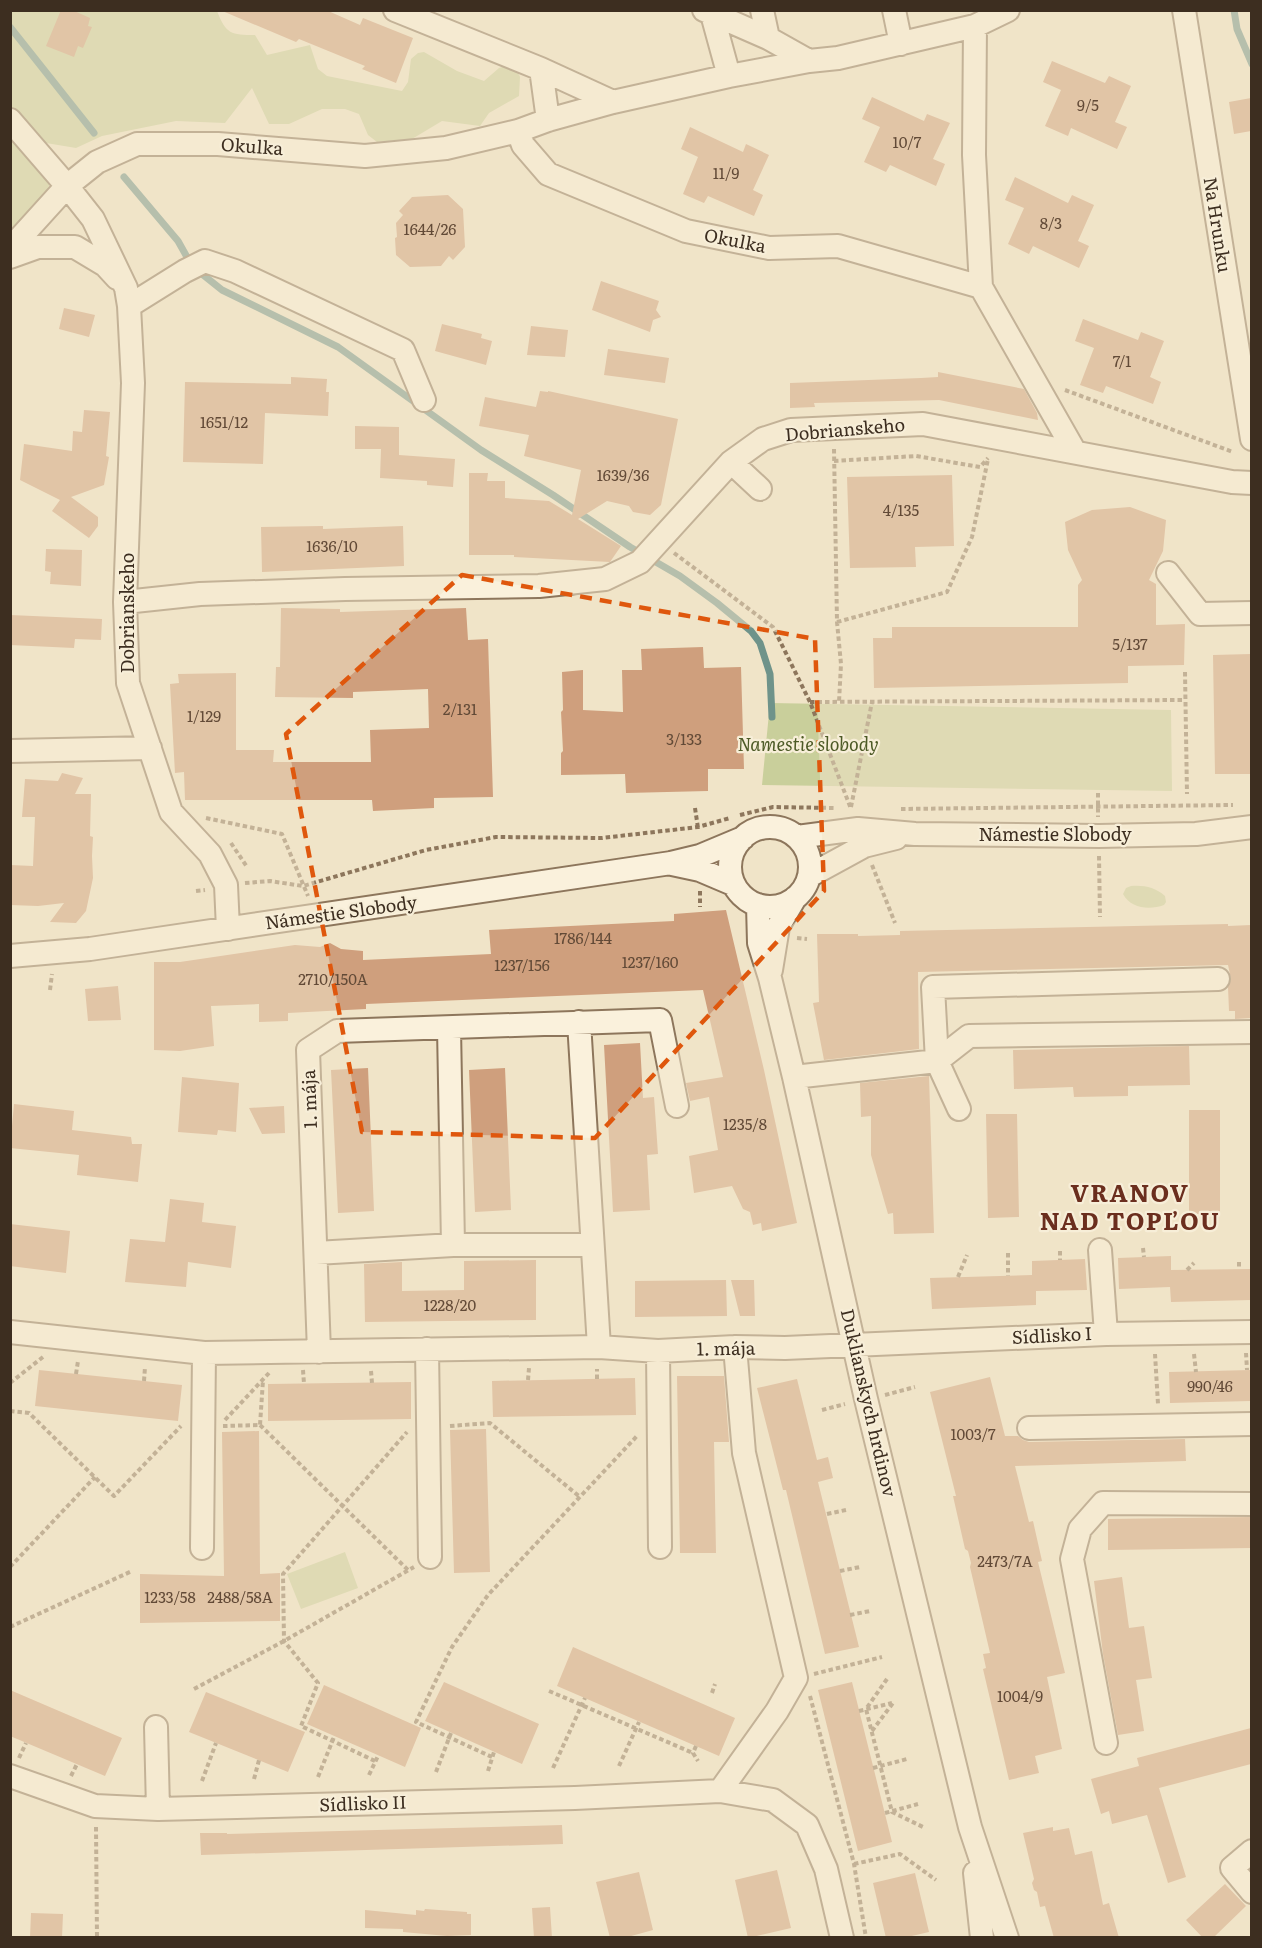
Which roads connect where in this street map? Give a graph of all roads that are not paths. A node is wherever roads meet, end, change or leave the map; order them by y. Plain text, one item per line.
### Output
1 (396, 10) edge
2 (762, 10) edge
3 (894, 10) edge
4 (1008, 10) edge
5 (1184, 10) edge
6 (711, 12) edge
7 (975, 26) junction
8 (768, 38) junction
9 (901, 44) junction
10 (809, 61) junction
11 (541, 69) junction
12 (729, 76) junction
13 (613, 102) junction
14 (10, 120) edge
15 (548, 120) junction
16 (518, 131) junction
17 (67, 186) junction
18 (10, 249) edge
19 (10, 257) edge
20 (981, 287) junction
21 (128, 297) junction
22 (424, 400) dead end
23 (1251, 439) edge
24 (1075, 452) junction
25 (731, 462) junction
26 (1251, 483) edge
27 (760, 489) dead end
28 (1168, 573) dead end
29 (126, 602) junction
30 (1251, 613) edge
31 (150, 748) junction
32 (10, 751) edge
33 (1251, 827) edge
34 (915, 834) junction
35 (1196, 834) junction
36 (797, 837) junction
37 (742, 838) junction
38 (1251, 839) edge
39 (671, 863) junction
40 (808, 876) junction
41 (733, 884) junction
42 (795, 898) junction
43 (758, 905) junction
44 (228, 929) junction
45 (10, 956) edge
46 (770, 978) junction
47 (1218, 979) dead end
48 (579, 1022) junction
49 (448, 1028) junction
50 (1251, 1032) edge
51 (937, 1061) junction
52 (794, 1077) junction
53 (677, 1106) dead end
54 (959, 1109) dead end
55 (453, 1245) junction
56 (592, 1245) junction
57 (1100, 1250) dead end
58 (316, 1253) junction
59 (10, 1332) edge
60 (1107, 1334) junction
61 (1248, 1340) edge
62 (853, 1344) junction
63 (735, 1347) junction
64 (427, 1349) junction
65 (658, 1351) junction
66 (319, 1352) junction
67 (204, 1353) junction
68 (598, 1356) junction
69 (1251, 1424) edge
70 (1029, 1428) dead end
71 (1251, 1504) edge
72 (660, 1547) dead end
73 (202, 1548) dead end
74 (430, 1557) road end
75 (156, 1727) dead end
76 (1106, 1743) dead end
77 (13, 1770) edge
78 (720, 1791) junction
79 (158, 1809) junction
80 (970, 1827) junction
81 (1251, 1851) edge
82 (1251, 1892) edge
83 (842, 1938) edge
84 (982, 1938) edge
85 (1007, 1938) edge

1 - 11 street
2 - 8 street
3 - 9 street
4 - 7 street, Okulka
5 - 23 street, Na Hrunku
6 - 8 street
6 - 12 street
7 - 9 street, Okulka
7 - 20 street
8 - 10 street
9 - 10 street, Okulka
10 - 12 street, Okulka
11 - 13 street
11 - 15 street
12 - 13 street, Okulka
13 - 15 street, Okulka
14 - 17 street, Dobrianskeho
15 - 16 street, Okulka
16 - 17 street, Okulka
16 - 20 street, Okulka
17 - 18 street, Okulka
17 - 21 street, Dobrianskeho
19 - 21 street
20 - 24 street
21 - 22 street
21 - 29 street, Dobrianskeho
24 - 25 street, Dobrianskeho
24 - 26 street, Dobrianskeho
25 - 27 street
25 - 29 street, Dobrianskeho
28 - 30 street
29 - 31 street, Dobrianskeho
31 - 32 street
31 - 44 street, Dobrianskeho
33 - 35 street, Námestie Slobody
34 - 35 street, Námestie Slobody
34 - 36 street
34 - 40 street
35 - 38 street, Námestie Slobody
36 - 37 street
36 - 40 street
37 - 39 street, Námestie Slobody
37 - 41 street
39 - 41 street
39 - 44 street, Námestie Slobody
40 - 42 street
41 - 43 street
42 - 43 street
42 - 46 street
43 - 46 street, Duklianskych hrdinov
44 - 45 street, Námestie Slobody
46 - 52 street, Duklianskych hrdinov
47 - 51 street
48 - 49 street, 1. mája
48 - 53 street, 1. mája
48 - 56 street
49 - 55 street
49 - 58 street, 1. mája
50 - 51 street
51 - 52 street
51 - 54 street
52 - 62 street, Duklianskych hrdinov
55 - 56 street
55 - 58 street
56 - 68 street
57 - 60 street
58 - 66 street, 1. mája
59 - 67 street, 1. mája
60 - 61 street, Sídlisko I
60 - 62 street, Sídlisko I
62 - 63 street, 1. mája
62 - 80 street, Duklianskych hrdinov
63 - 65 street, 1. mája
63 - 78 street
64 - 66 street, 1. mája
64 - 68 street, 1. mája
64 - 74 street
65 - 68 street, 1. mája
65 - 72 street
66 - 67 street, 1. mája
67 - 73 street
69 - 70 street
71 - 76 street
75 - 79 street
77 - 79 street, Sídlisko II
78 - 79 street, Sídlisko II
78 - 83 street
80 - 84 street, Duklianskych hrdinov
80 - 85 street, Duklianskych hrdinov
81 - 82 street

